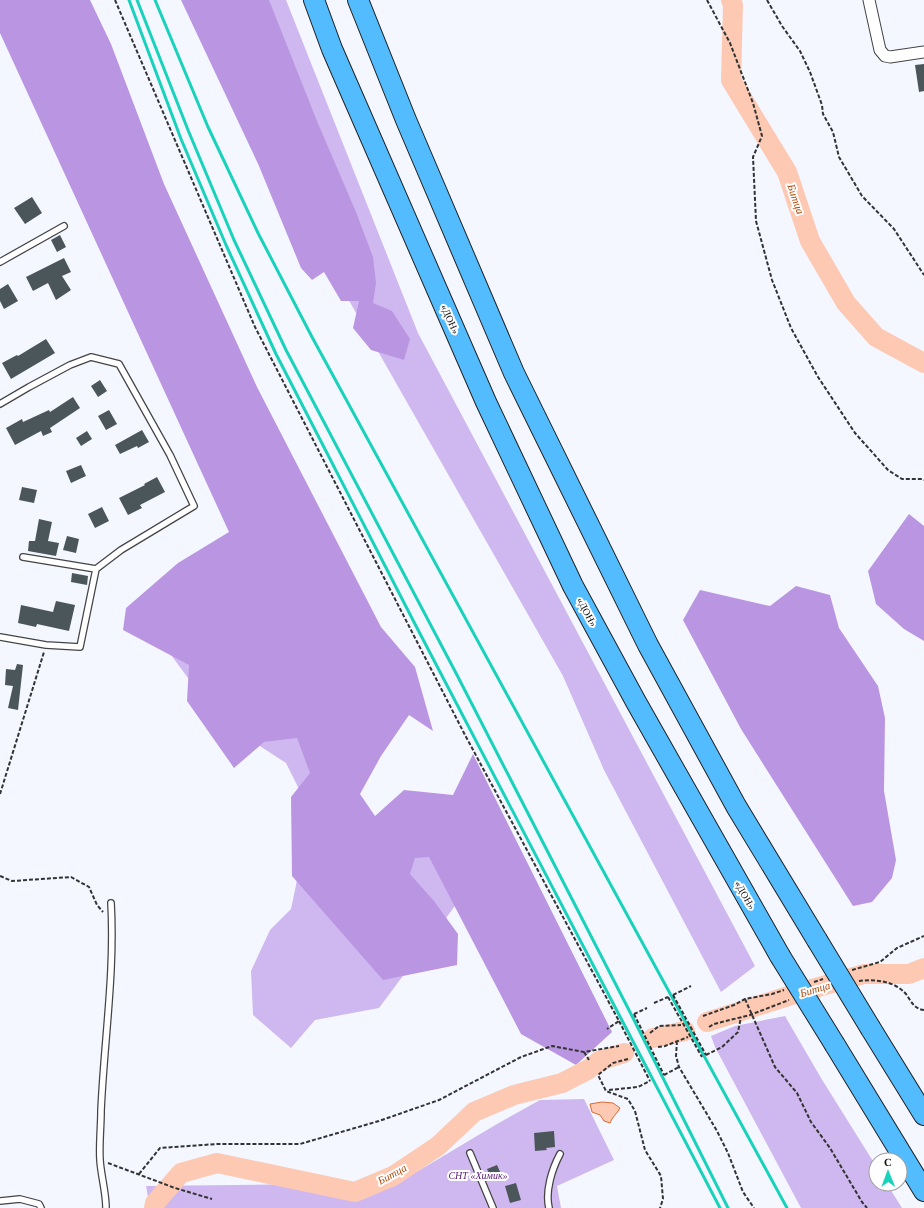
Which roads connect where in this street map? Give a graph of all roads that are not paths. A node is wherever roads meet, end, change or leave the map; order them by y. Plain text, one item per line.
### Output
1 (314, 0) edge
2 (358, 0) edge
3 (869, 0) edge
4 (924, 52) edge
5 (64, 226) dead end
6 (0, 262) edge
7 (0, 404) edge
8 (23, 557) dead end
9 (96, 569) junction
10 (0, 637) edge
11 (111, 903) dead end
12 (924, 1115) edge
13 (470, 1153) dead end
14 (560, 1154) dead end
15 (924, 1191) edge
16 (0, 1201) edge
17 (41, 1208) edge
18 (106, 1208) edge
19 (493, 1208) edge
20 (549, 1208) edge

1 - 15 highway, «ДОН», bridge
2 - 12 highway, bridge
3 - 4 street
5 - 6 lane
7 - 9 lane
8 - 9 lane
9 - 10 lane
11 - 18 lane
13 - 19 lane
14 - 20 lane
16 - 17 lane

